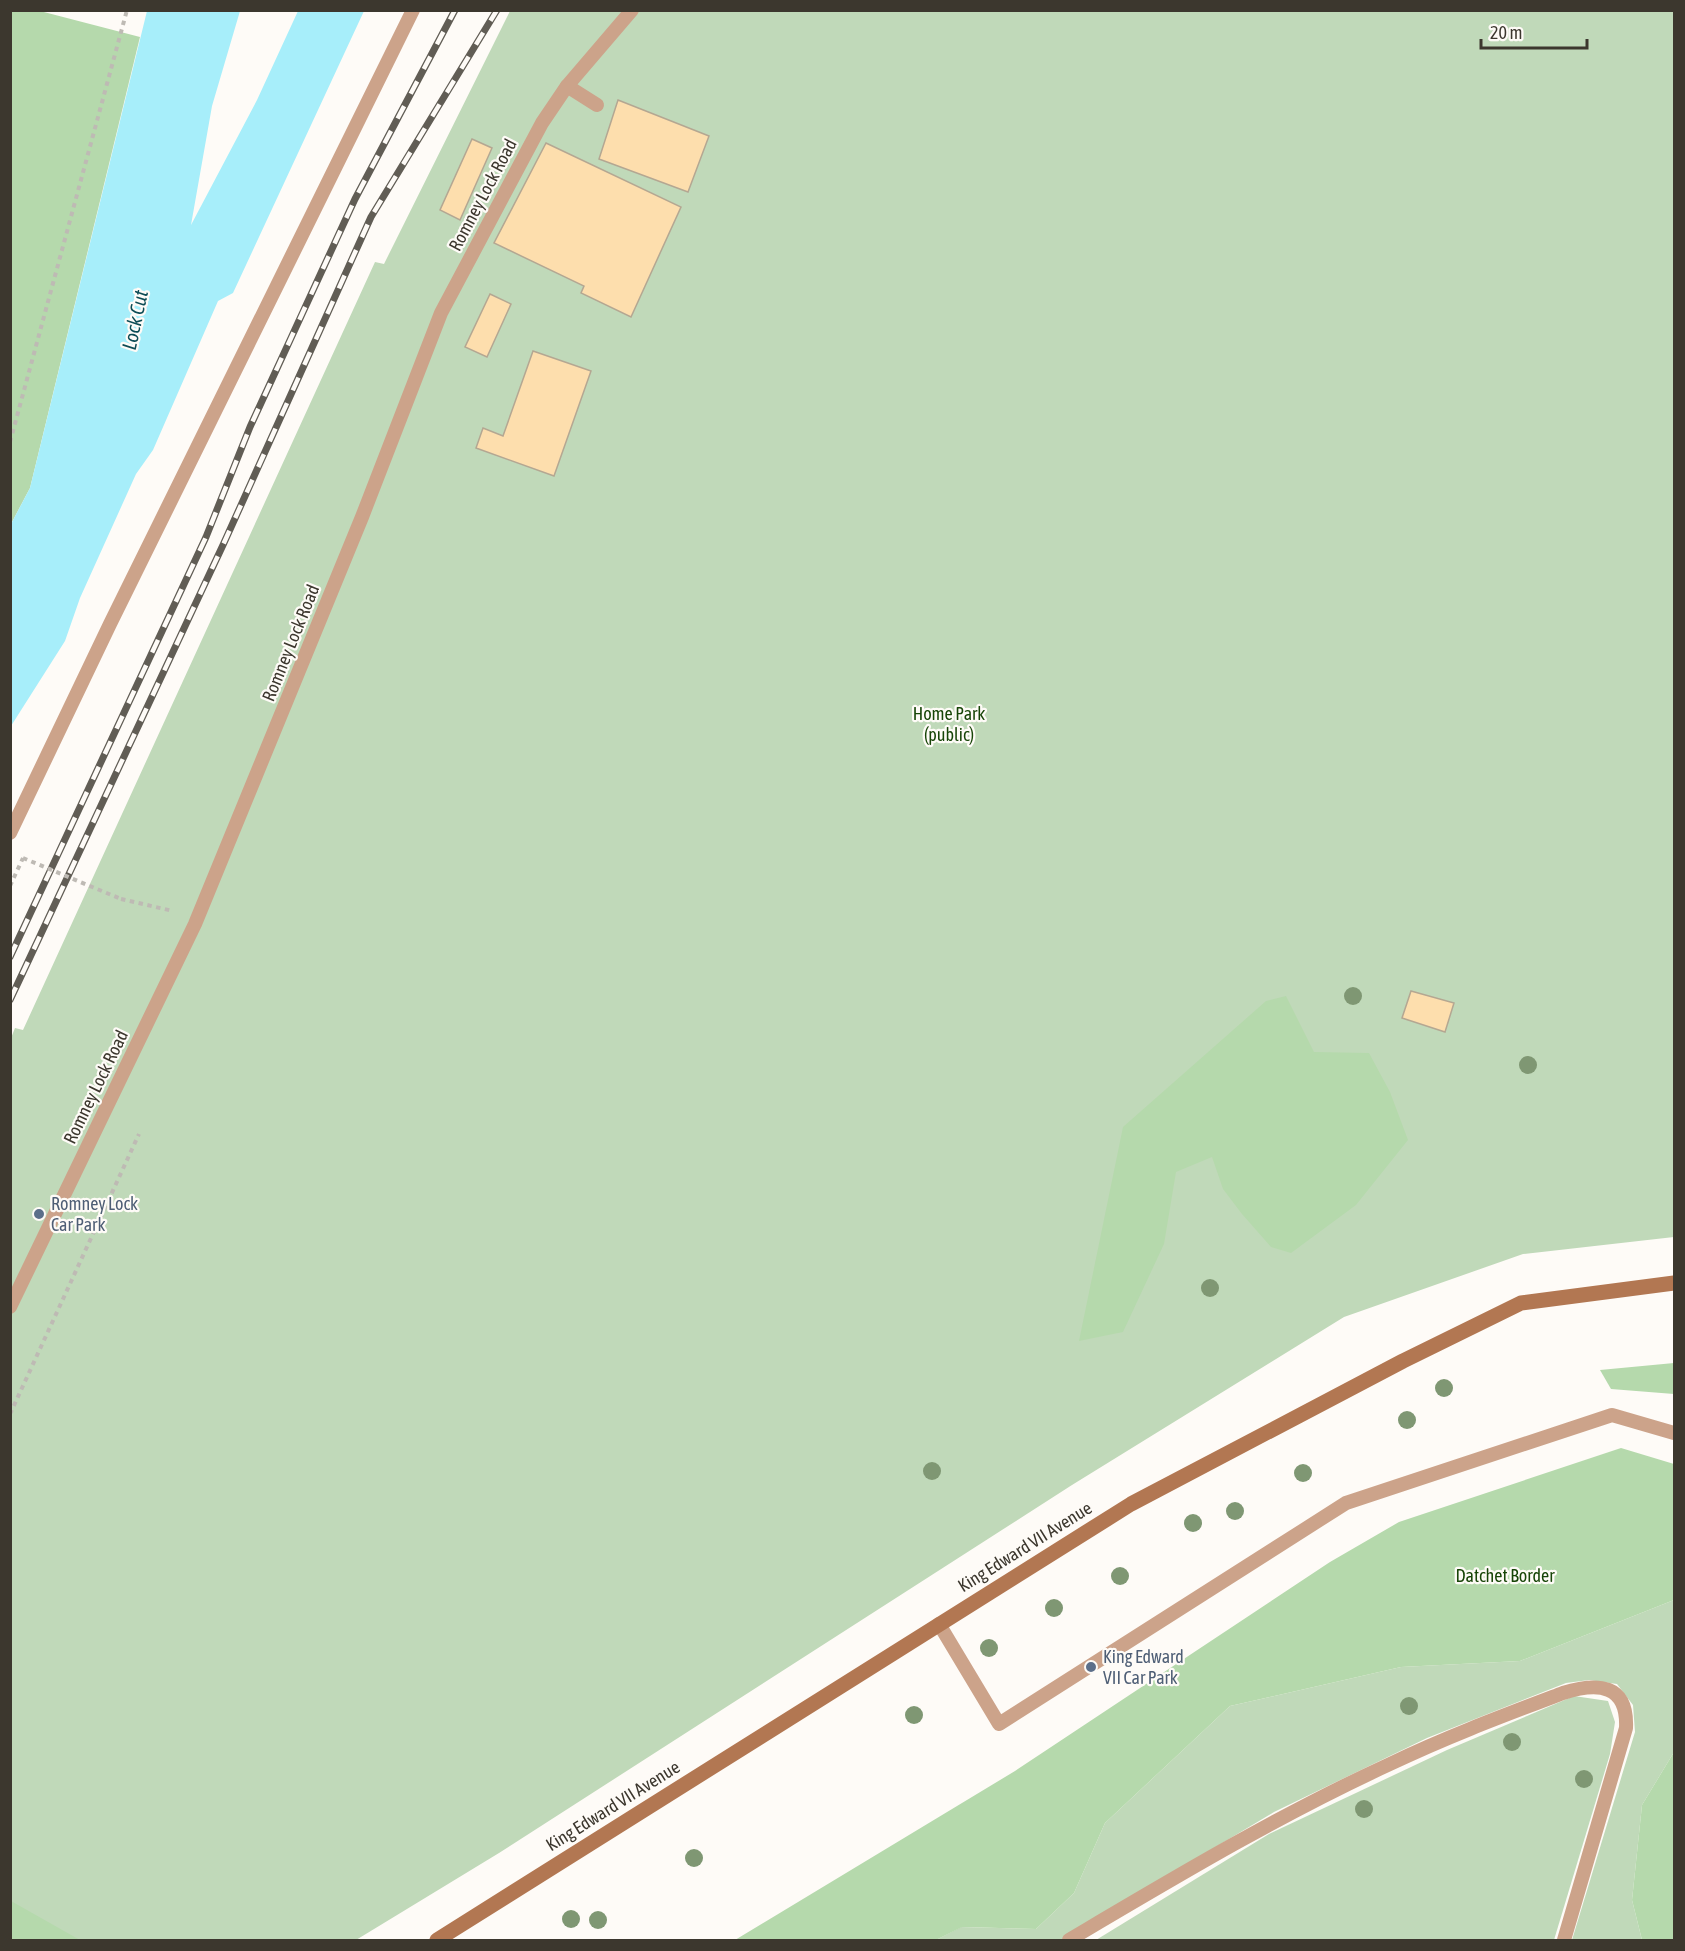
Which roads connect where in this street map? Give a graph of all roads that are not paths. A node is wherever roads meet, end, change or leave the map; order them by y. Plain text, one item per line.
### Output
1 (412, 10) edge
2 (632, 10) edge
3 (567, 86) junction
4 (597, 105) dead end
5 (10, 833) edge
6 (1674, 1283) edge
7 (10, 1307) edge
8 (1674, 1433) edge
9 (939, 1624) junction
10 (437, 1941) edge
11 (1070, 1941) edge
12 (1564, 1941) edge

1 - 5 lane
2 - 3 lane, Romney Lock Road
3 - 4 lane
3 - 7 lane, Romney Lock Road
6 - 9 main road, King Edward VII Avenue
8 - 9 lane
9 - 10 main road, King Edward VII Avenue
11 - 12 lane

